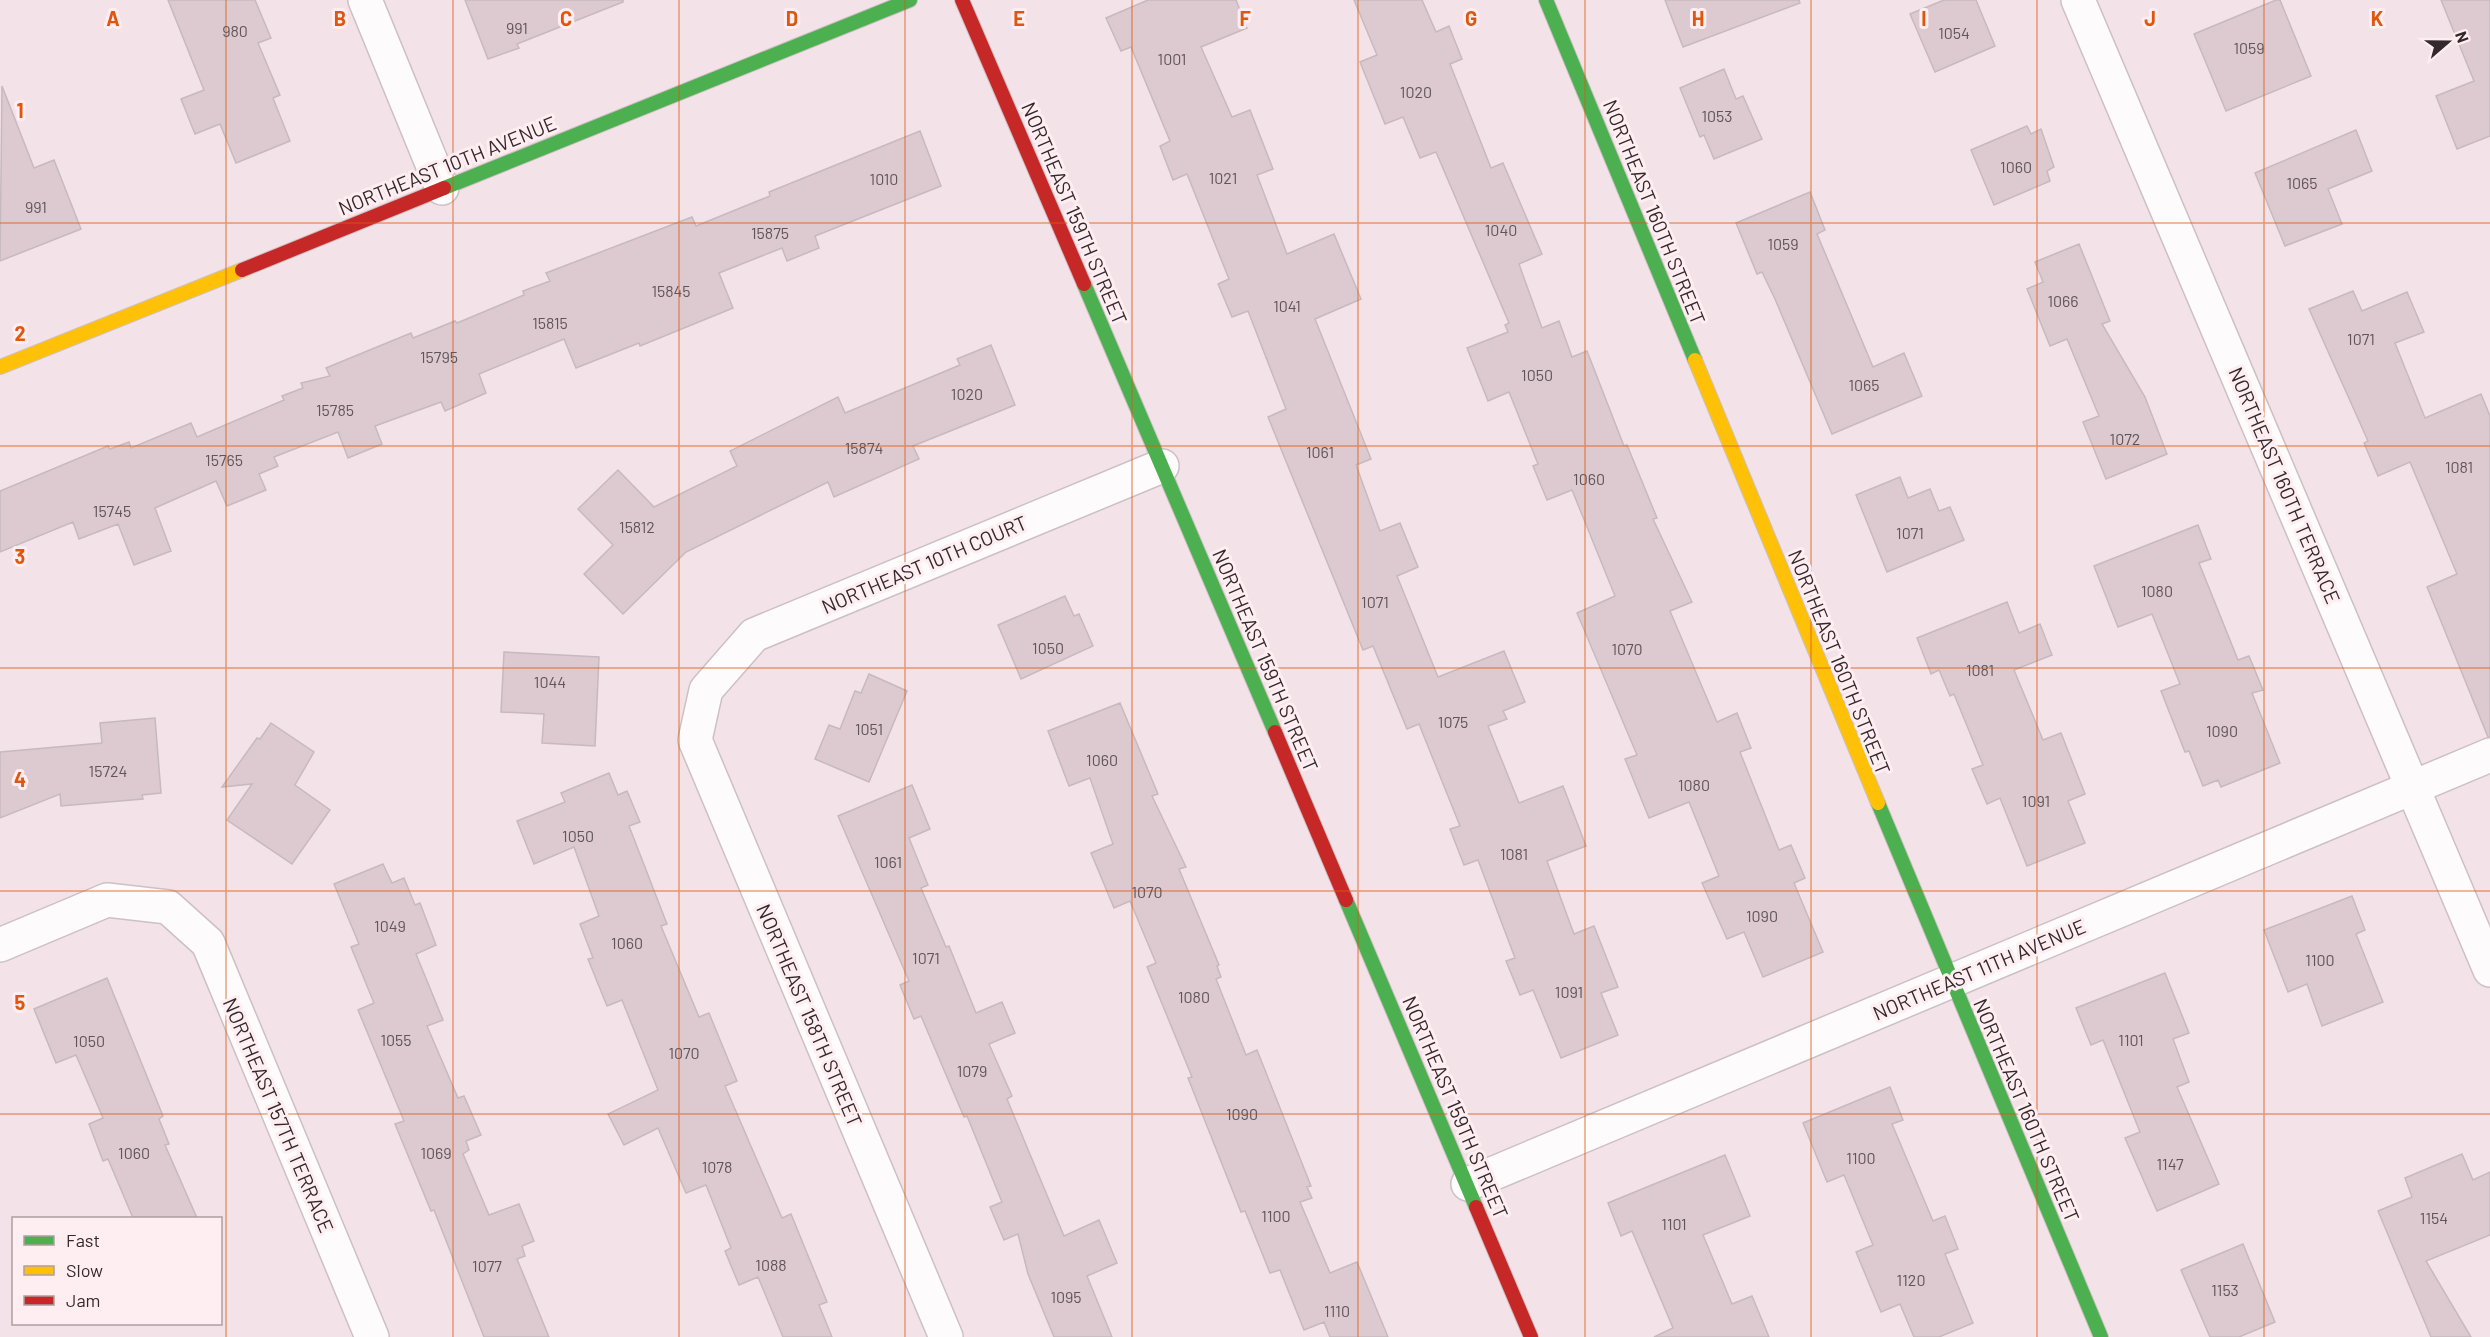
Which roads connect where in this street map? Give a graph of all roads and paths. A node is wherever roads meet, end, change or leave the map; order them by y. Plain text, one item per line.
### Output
1 (365, 0) edge
2 (909, 0) edge
3 (962, 0) edge
4 (1546, 0) edge
5 (2079, 0) edge
6 (442, 188) junction
7 (0, 367) edge
8 (1162, 466) junction
9 (706, 690) joint
10 (2490, 755) edge
11 (2414, 786) junction
12 (0, 945) edge
13 (2490, 970) edge
14 (1951, 981) junction
15 (1468, 1184) junction
16 (372, 1337) edge
17 (946, 1337) edge
18 (1531, 1337) edge
19 (2101, 1337) edge

1 - 6 street
2 - 6 street, NORTHEAST 10TH AVENUE
3 - 8 street, NORTHEAST 159TH STREET
4 - 14 street, NORTHEAST 160TH STREET
5 - 11 street, NORTHEAST 160TH TERRACE
6 - 7 street, NORTHEAST 10TH AVENUE
8 - 9 street, NORTHEAST 10TH COURT
8 - 15 street, NORTHEAST 159TH STREET
9 - 17 street, NORTHEAST 158TH STREET
10 - 11 street, NORTHEAST 11TH AVENUE
11 - 13 street, NORTHEAST 160TH TERRACE
11 - 14 street, NORTHEAST 11TH AVENUE
12 - 16 street, NORTHEAST 157TH TERRACE
14 - 15 street, NORTHEAST 11TH AVENUE
14 - 19 street, NORTHEAST 160TH STREET
15 - 18 street, NORTHEAST 159TH STREET

